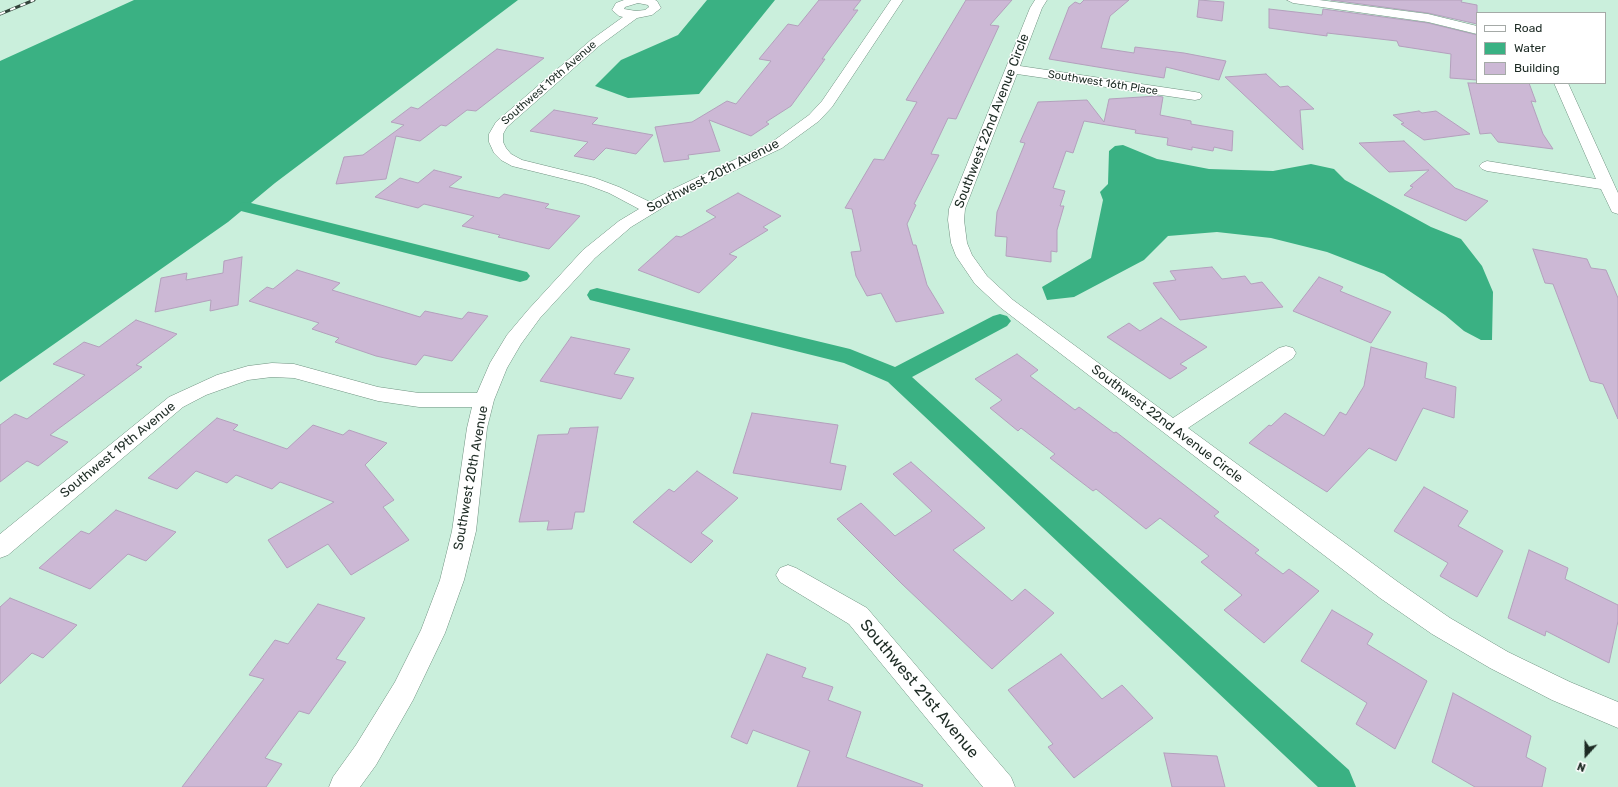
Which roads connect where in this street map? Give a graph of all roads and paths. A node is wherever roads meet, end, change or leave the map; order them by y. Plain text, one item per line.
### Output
1 (635, 0) edge
2 (641, 0) edge
3 (897, 0) edge
4 (1041, 0) edge
5 (1292, 0) edge
6 (634, 15) junction
7 (1476, 30) edge
8 (1012, 69) junction
9 (1561, 84) edge
10 (1195, 96) dead end
11 (1487, 166) dead end
12 (1606, 185) junction
13 (649, 208) junction
14 (1618, 208) edge
15 (1286, 353) dead end
16 (484, 400) junction
17 (1173, 428) junction
18 (0, 548) edge
19 (788, 575) dead end
20 (1618, 715) edge
21 (343, 787) edge
22 (1001, 787) edge

1 - 6 street
2 - 6 street, Southwest 19th Avenue
3 - 13 street, Southwest 20th Avenue
4 - 8 street, Southwest 22nd Avenue Circle
5 - 7 street
6 - 13 street, Southwest 19th Avenue
8 - 10 street, Southwest 16th Place
8 - 17 street, Southwest 22nd Avenue Circle
9 - 12 street
11 - 12 street
12 - 14 street
13 - 16 street, Southwest 20th Avenue
15 - 17 street
16 - 18 street, Southwest 19th Avenue
16 - 21 street, Southwest 20th Avenue
17 - 20 street, Southwest 22nd Avenue Circle
19 - 22 street, Southwest 21st Avenue

